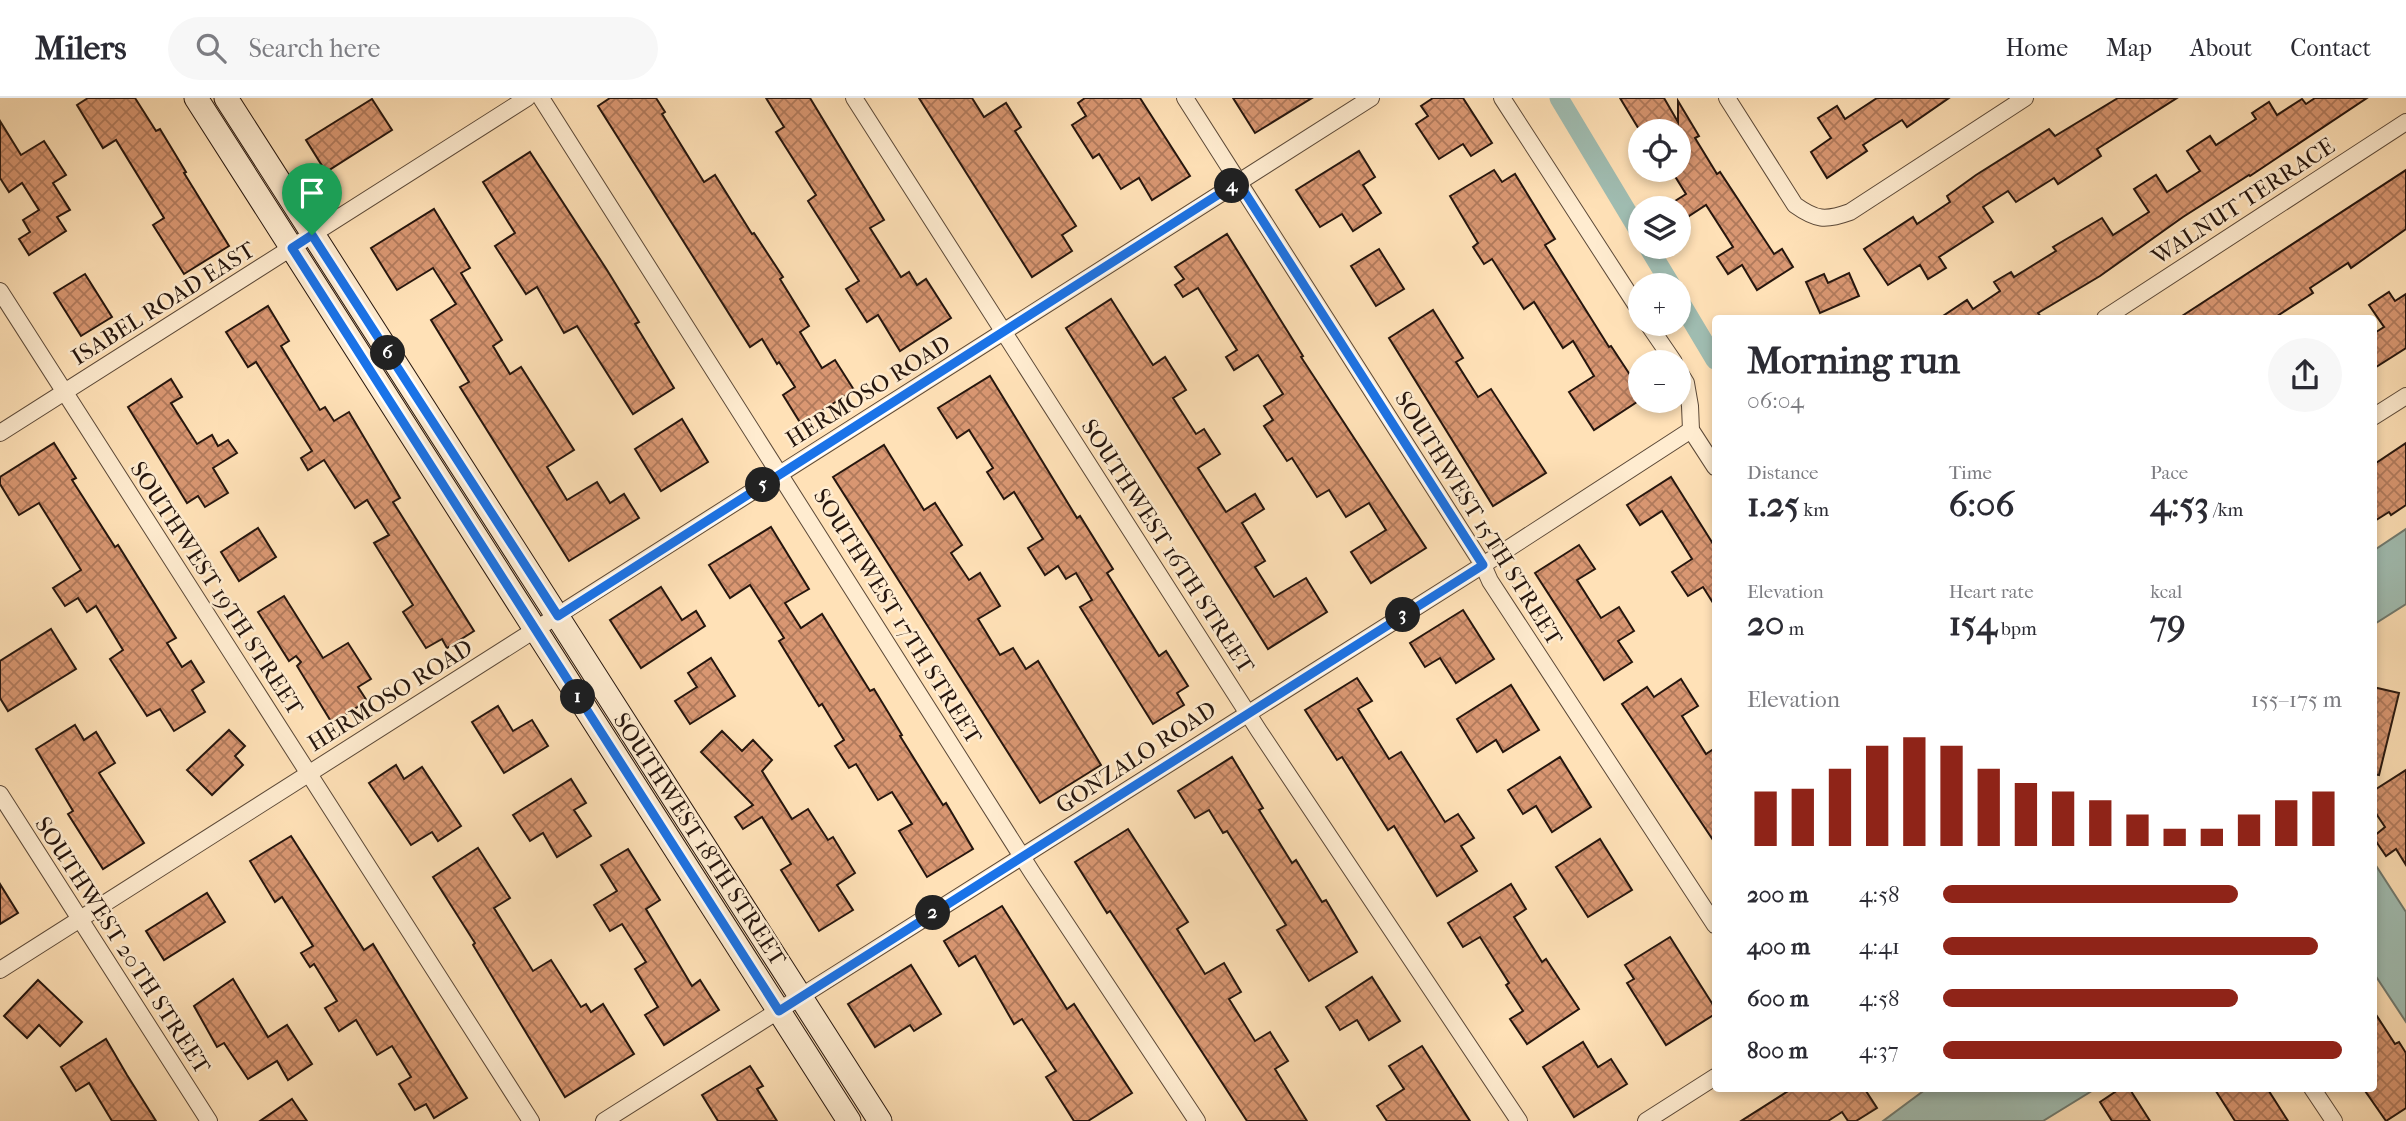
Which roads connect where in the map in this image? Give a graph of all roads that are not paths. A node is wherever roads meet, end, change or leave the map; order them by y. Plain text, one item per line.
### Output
1 (196, 98) edge
2 (226, 98) edge
3 (527, 98) edge
4 (541, 98) edge
5 (854, 98) edge
6 (1185, 98) edge
7 (1371, 98) edge
8 (1502, 98) edge
9 (1727, 98) edge
10 (2025, 98) edge
11 (2406, 122) edge
12 (1238, 182) junction
13 (312, 235) junction
14 (292, 248) junction
15 (0, 291) edge
16 (1628, 292) edge
17 (2110, 315) edge
18 (1003, 332) junction
19 (65, 392) junction
20 (2406, 396) edge
21 (1690, 413) edge
22 (2377, 414) edge
23 (1691, 429) junction
24 (0, 433) edge
25 (1712, 462) edge
26 (780, 473) junction
27 (1483, 565) junction
28 (558, 616) junction
29 (536, 631) junction
30 (1248, 712) junction
31 (309, 773) junction
32 (0, 794) edge
33 (1024, 856) junction
34 (79, 919) junction
35 (1712, 920) edge
36 (0, 970) edge
37 (801, 998) junction
38 (779, 1011) junction
39 (1712, 1079) edge
40 (2315, 1092) edge
41 (209, 1121) edge
42 (531, 1121) edge
43 (604, 1121) edge
44 (849, 1121) edge
45 (880, 1121) edge
46 (1197, 1121) edge
47 (1519, 1121) edge
48 (1647, 1121) edge
49 (2334, 1121) edge

1 - 14 main road, SOUTHWEST 18TH STREET
2 - 13 main road, SOUTHWEST 18TH STREET
3 - 13 street, ISABEL ROAD EAST
4 - 26 street, SOUTHWEST 17TH STREET
5 - 18 street, SOUTHWEST 16TH STREET
6 - 12 street, SOUTHWEST 15TH STREET
7 - 12 street, HERMOSO ROAD
8 - 16 street
9 - 10 street
11 - 17 street, WALNUT TERRACE
12 - 18 street, HERMOSO ROAD
12 - 27 street, SOUTHWEST 15TH STREET
13 - 14 street, ISABEL ROAD EAST
13 - 28 main road, SOUTHWEST 18TH STREET
14 - 19 street, ISABEL ROAD EAST
14 - 29 main road, SOUTHWEST 18TH STREET
15 - 19 street, SOUTHWEST 19TH STREET
18 - 26 street, HERMOSO ROAD
18 - 30 street, SOUTHWEST 16TH STREET
19 - 24 street, ISABEL ROAD EAST
19 - 31 street, SOUTHWEST 19TH STREET
20 - 22 street
21 - 23 street
23 - 25 street
23 - 27 street, GONZALO ROAD
26 - 28 street, HERMOSO ROAD
26 - 33 street, SOUTHWEST 17TH STREET
27 - 30 street, GONZALO ROAD
27 - 35 street, SOUTHWEST 15TH STREET
28 - 29 street, HERMOSO ROAD
28 - 37 main road, SOUTHWEST 18TH STREET
29 - 31 street, HERMOSO ROAD
29 - 38 main road, SOUTHWEST 18TH STREET
30 - 33 street, GONZALO ROAD
30 - 47 street, SOUTHWEST 16TH STREET
31 - 34 street, HERMOSO ROAD
31 - 42 street, SOUTHWEST 19TH STREET
32 - 34 street, SOUTHWEST 20TH STREET
33 - 37 street, GONZALO ROAD
33 - 46 street, SOUTHWEST 17TH STREET
34 - 36 street, HERMOSO ROAD
34 - 41 street, SOUTHWEST 20TH STREET
37 - 38 street, GONZALO ROAD
37 - 45 main road, SOUTHWEST 18TH STREET
38 - 43 street, GONZALO ROAD
38 - 44 main road, SOUTHWEST 18TH STREET
39 - 48 street
40 - 49 street

